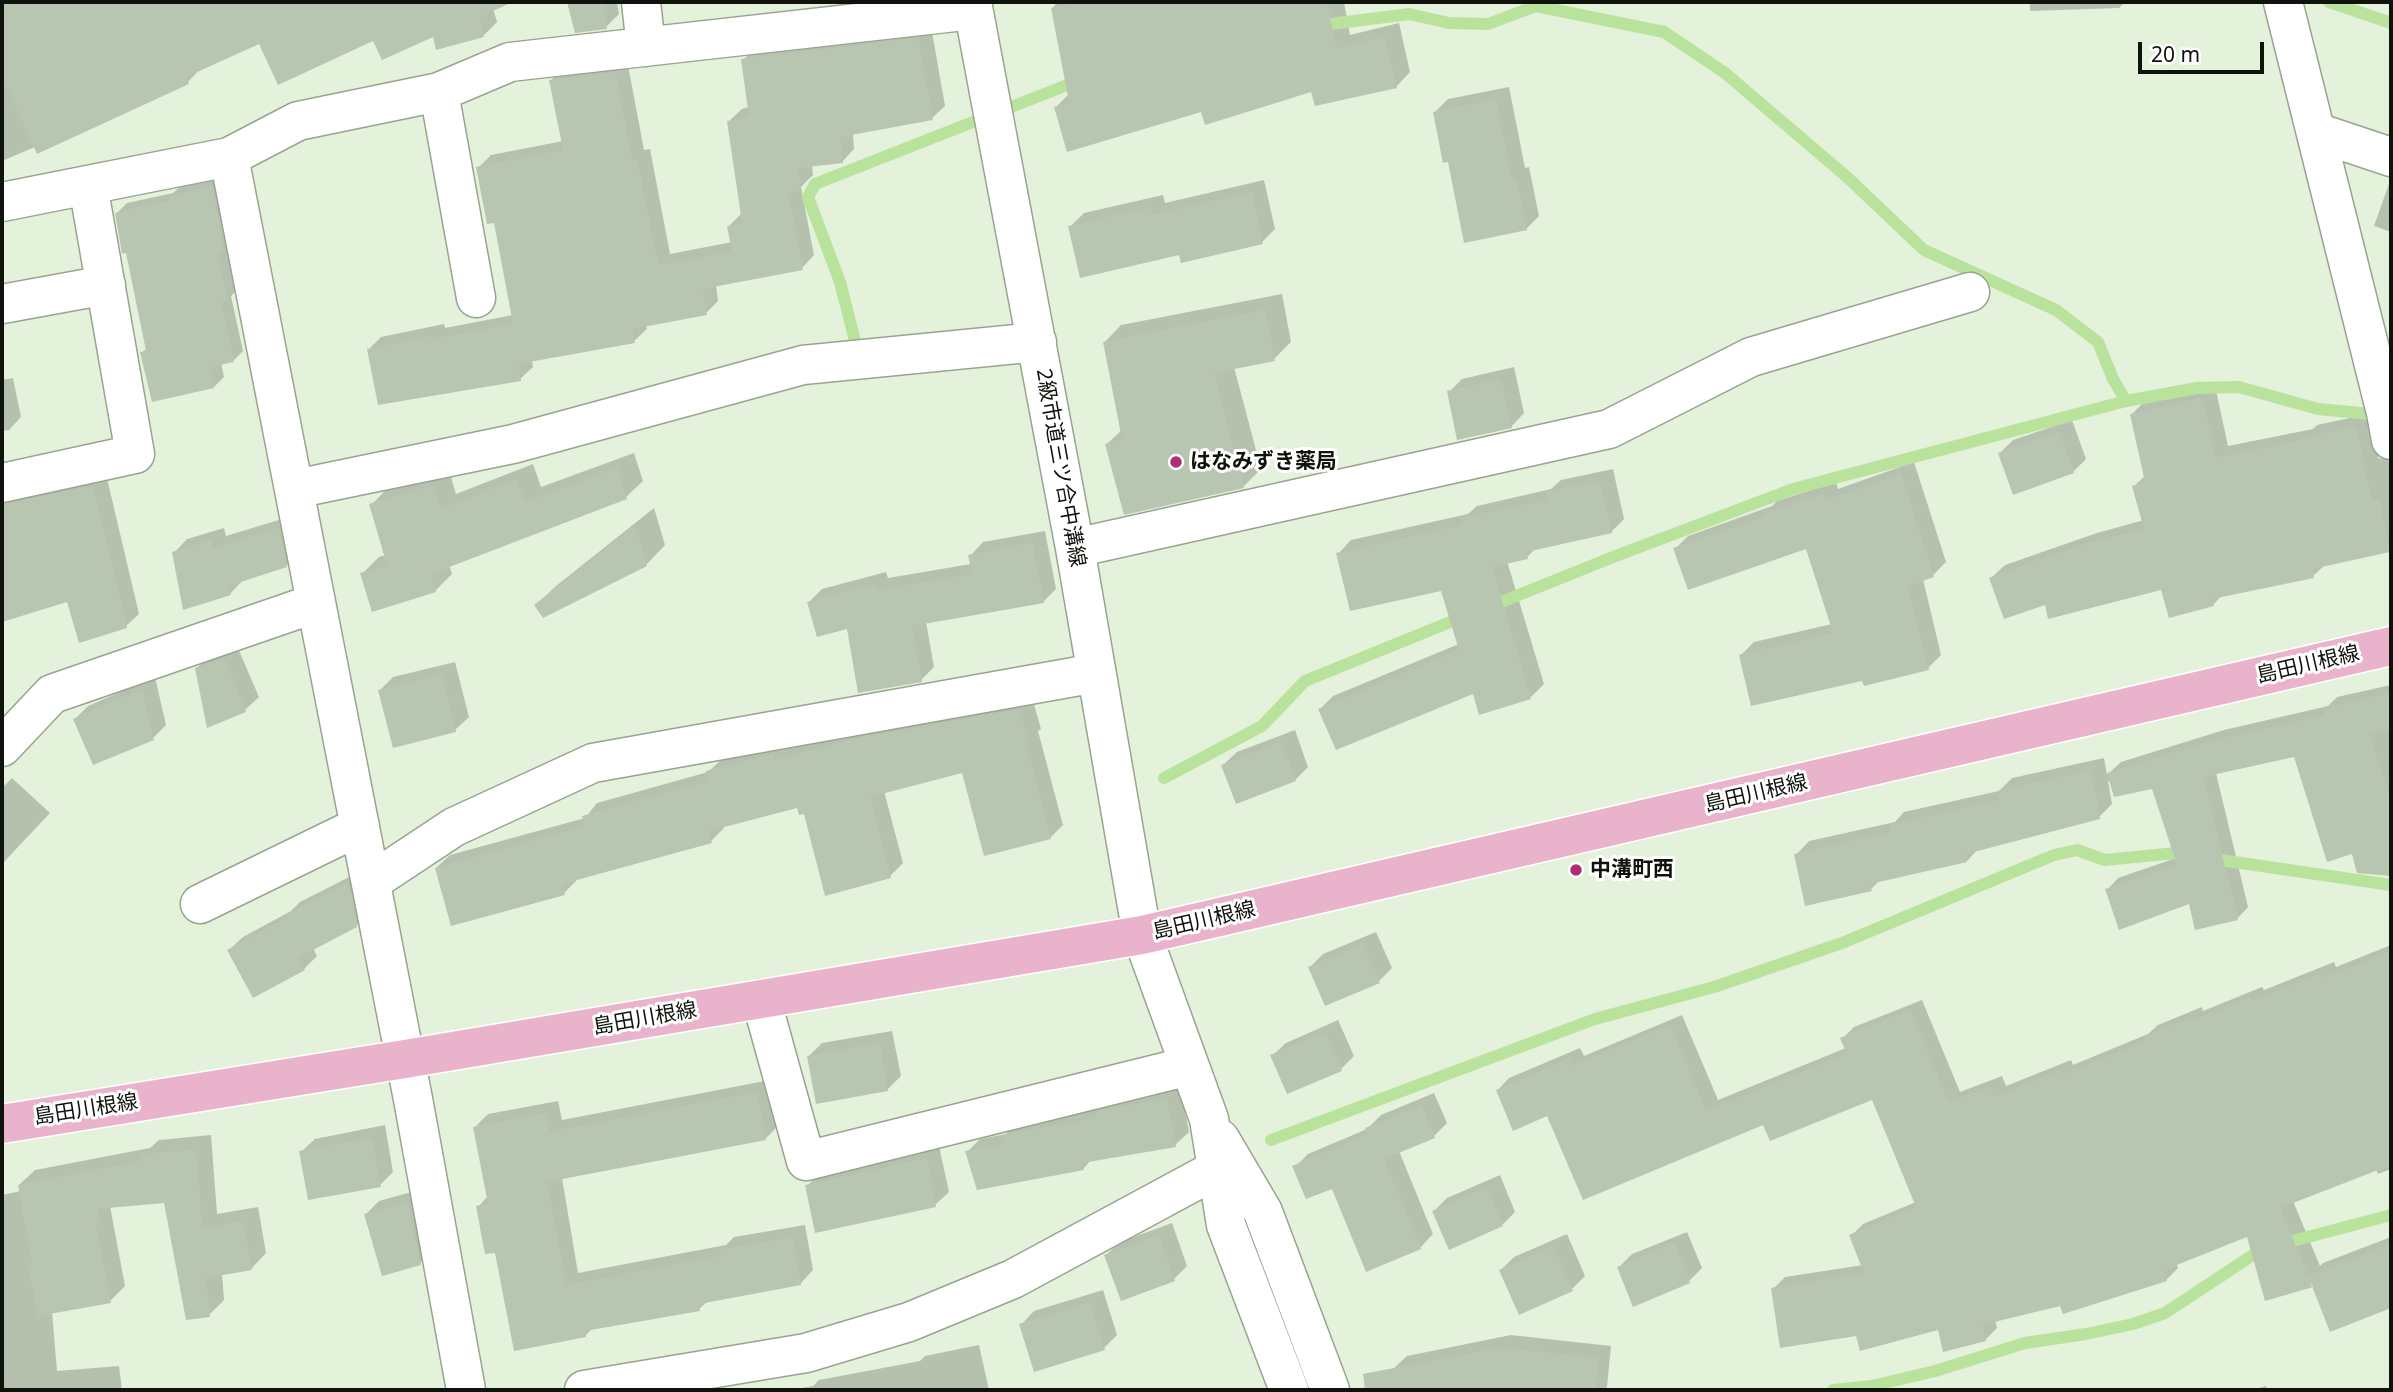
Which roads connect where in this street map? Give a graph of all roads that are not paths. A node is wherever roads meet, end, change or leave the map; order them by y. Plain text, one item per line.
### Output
1 (642, 2) edge
2 (2283, 2) edge
3 (973, 6) edge
4 (646, 47) junction
5 (439, 92) junction
6 (2316, 132) junction
7 (229, 157) junction
8 (2391, 157) edge
9 (88, 185) junction
10 (2, 202) edge
11 (106, 285) junction
12 (1970, 292) dead end
13 (476, 298) dead end
14 (2, 304) edge
15 (1037, 342) junction
16 (2391, 440) edge
17 (2, 483) edge
18 (295, 489) junction
19 (1074, 548) junction
20 (316, 603) junction
21 (2391, 646) edge
22 (1096, 673) junction
23 (2, 747) edge
24 (360, 826) junction
25 (371, 882) junction
26 (200, 904) dead end
27 (1142, 935) junction
28 (761, 999) junction
29 (405, 1059) junction
30 (1189, 1066) junction
31 (1209, 1119) junction
32 (2, 1124) edge
33 (1217, 1169) junction
34 (466, 1390) edge
35 (584, 1390) edge
36 (1289, 1390) edge
37 (1331, 1390) edge

1 - 4 street
2 - 6 street
3 - 4 street
3 - 15 street, 2級市道三ツ合中溝線
4 - 5 street
5 - 7 street
5 - 13 street
6 - 8 street
6 - 16 street
7 - 9 street
7 - 18 street
9 - 10 street
9 - 11 street
11 - 14 street
11 - 17 street
12 - 19 street
15 - 18 street
15 - 19 street, 2級市道三ツ合中溝線
18 - 20 street
19 - 22 street, 2級市道三ツ合中溝線
20 - 23 street
20 - 24 street
21 - 27 main road, 島田川根線
22 - 25 street
22 - 27 street, 2級市道三ツ合中溝線
24 - 25 street
24 - 26 street
25 - 29 street
27 - 28 main road, 島田川根線
27 - 30 street, 2級市道三ツ合中溝線
28 - 29 main road, 島田川根線
28 - 30 street
29 - 32 main road, 島田川根線
29 - 34 street
30 - 31 street, 2級市道三ツ合中溝線
31 - 33 street
31 - 37 street
33 - 35 street
33 - 36 street

